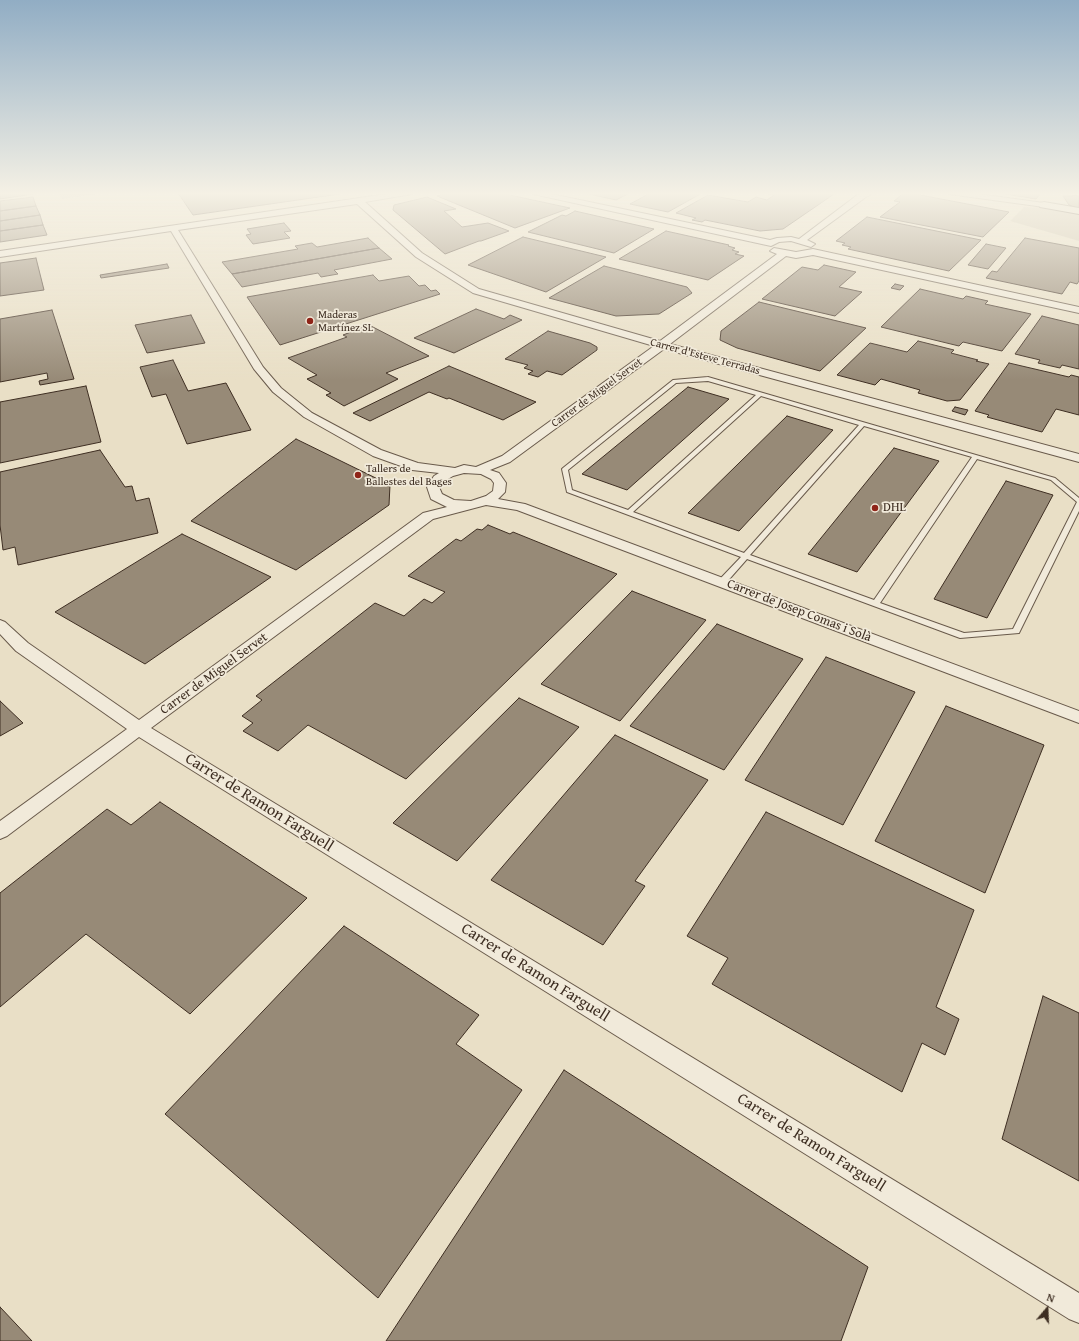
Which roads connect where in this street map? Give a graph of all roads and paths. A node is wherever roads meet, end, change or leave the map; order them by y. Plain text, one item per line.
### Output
1 (783, 254) edge
2 (189, 255) edge
3 (419, 255) edge
4 (825, 255) edge
5 (1079, 310) edge
6 (662, 345) junction
7 (760, 394) junction
8 (863, 424) junction
9 (976, 456) junction
10 (1079, 458) edge
11 (506, 459) junction
12 (416, 467) junction
13 (478, 470) junction
14 (454, 471) junction
15 (499, 486) junction
16 (434, 489) junction
17 (487, 501) junction
18 (1079, 501) edge
19 (1079, 504) edge
20 (467, 506) junction
21 (520, 507) junction
22 (629, 513) junction
23 (428, 516) junction
24 (745, 556) junction
25 (722, 582) junction
26 (875, 604) junction
27 (0, 624) edge
28 (1079, 717) edge
29 (139, 729) junction
30 (0, 831) edge
31 (1079, 1309) edge

1 - 6 street, Carrer de Miguel Servet
2 - 12 street
3 - 6 street, Carrer d'Esteve Terradas
4 - 5 street
6 - 10 street, Carrer d'Esteve Terradas
6 - 11 street, Carrer de Miguel Servet
7 - 8 lane
7 - 22 lane
7 - 22 lane
8 - 9 lane
8 - 24 lane
9 - 18 lane
9 - 26 lane
11 - 13 street, Carrer de Miguel Servet
11 - 15 street
12 - 14 street
12 - 16 street
13 - 14 street
13 - 15 street, Carrer de Josep Comas i Solà
14 - 16 street
15 - 17 street
15 - 21 street, Carrer de Josep Comas i Solà
16 - 20 street
16 - 23 street
17 - 20 street, Carrer de Miguel Servet
17 - 21 street, Carrer de Josep Comas i Solà
19 - 26 lane
20 - 23 street, Carrer de Miguel Servet
21 - 25 street, Carrer de Josep Comas i Solà
22 - 24 lane
23 - 29 street, Carrer de Miguel Servet
24 - 25 lane
24 - 26 lane
25 - 28 street, Carrer de Josep Comas i Solà
27 - 29 street, Carrer de Ramon Farguell
29 - 30 street, Carrer de Miguel Servet
29 - 31 street, Carrer de Ramon Farguell

